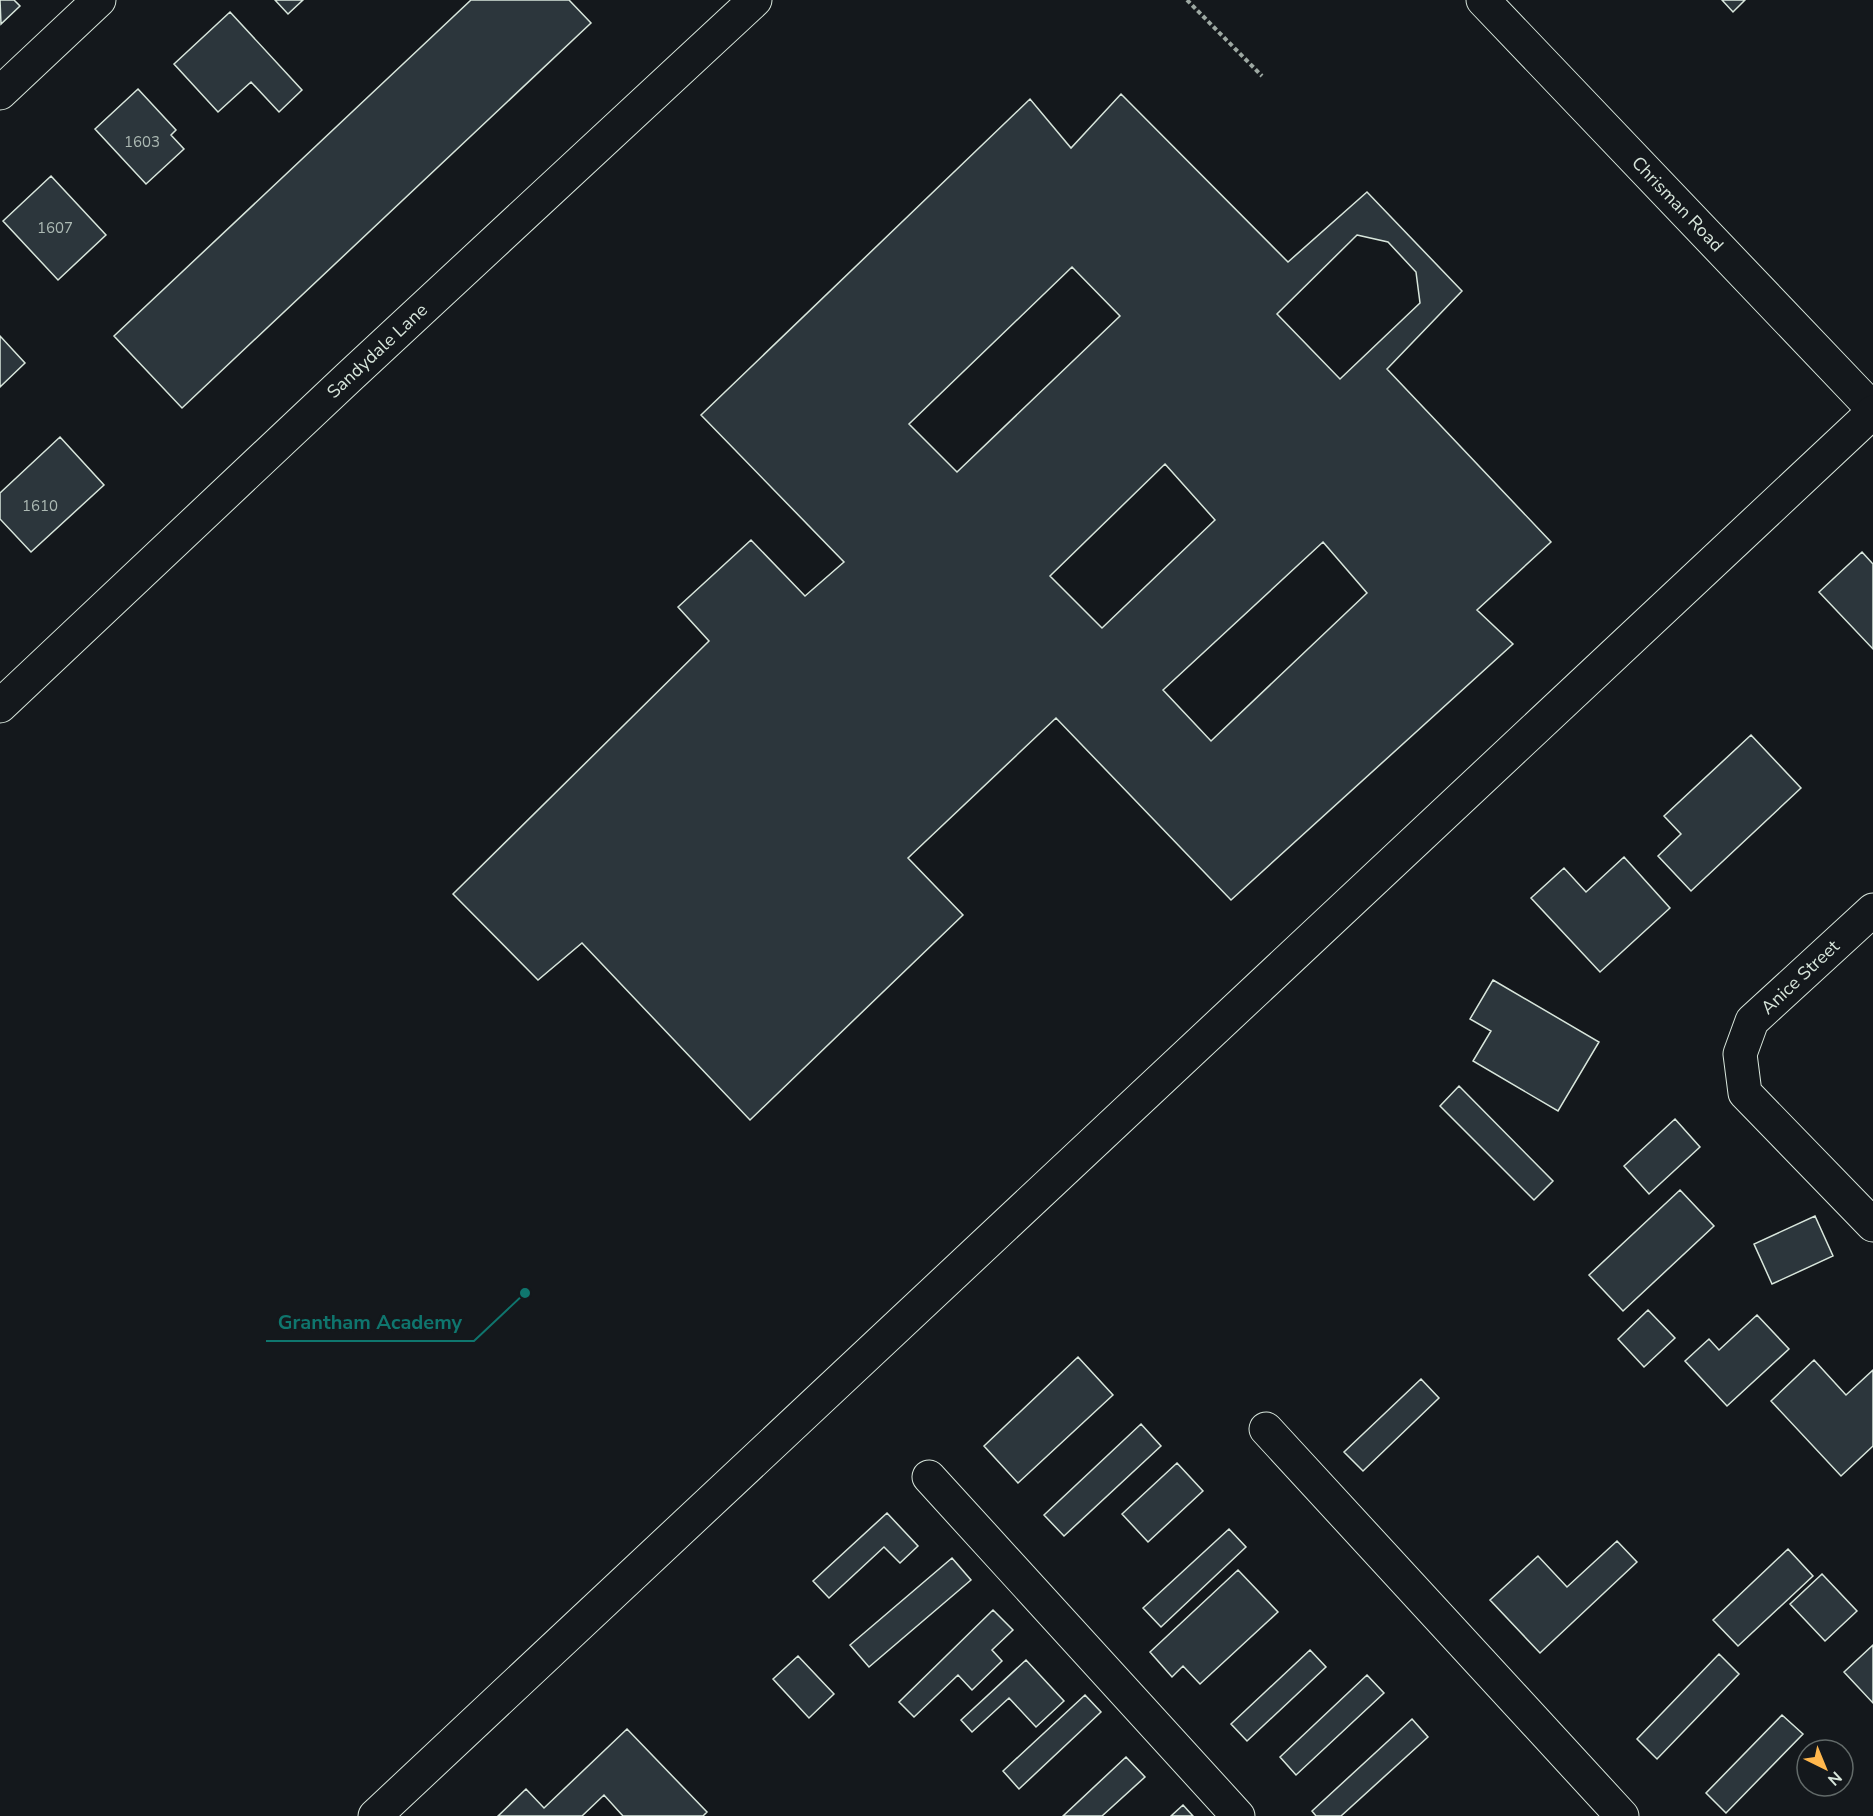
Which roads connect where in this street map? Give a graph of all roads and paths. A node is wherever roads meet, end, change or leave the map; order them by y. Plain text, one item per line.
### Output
1 (99, 0) edge
2 (755, 0) edge
3 (1187, 0) edge
4 (1483, 0) edge
5 (1262, 76) dead end
6 (0, 93) edge
7 (1873, 410) edge
8 (0, 706) edge
9 (1873, 910) edge
10 (1873, 1225) edge
11 (1266, 1429) dead end
12 (928, 1477) dead end
13 (375, 1816) edge
14 (1238, 1816) edge
15 (1622, 1816) edge

1 - 6 street
2 - 8 street, Sandydale Lane
3 - 5 path
4 - 7 street, Chrisman Road
7 - 13 street
9 - 10 street, Anice Street
11 - 15 street
12 - 14 street

